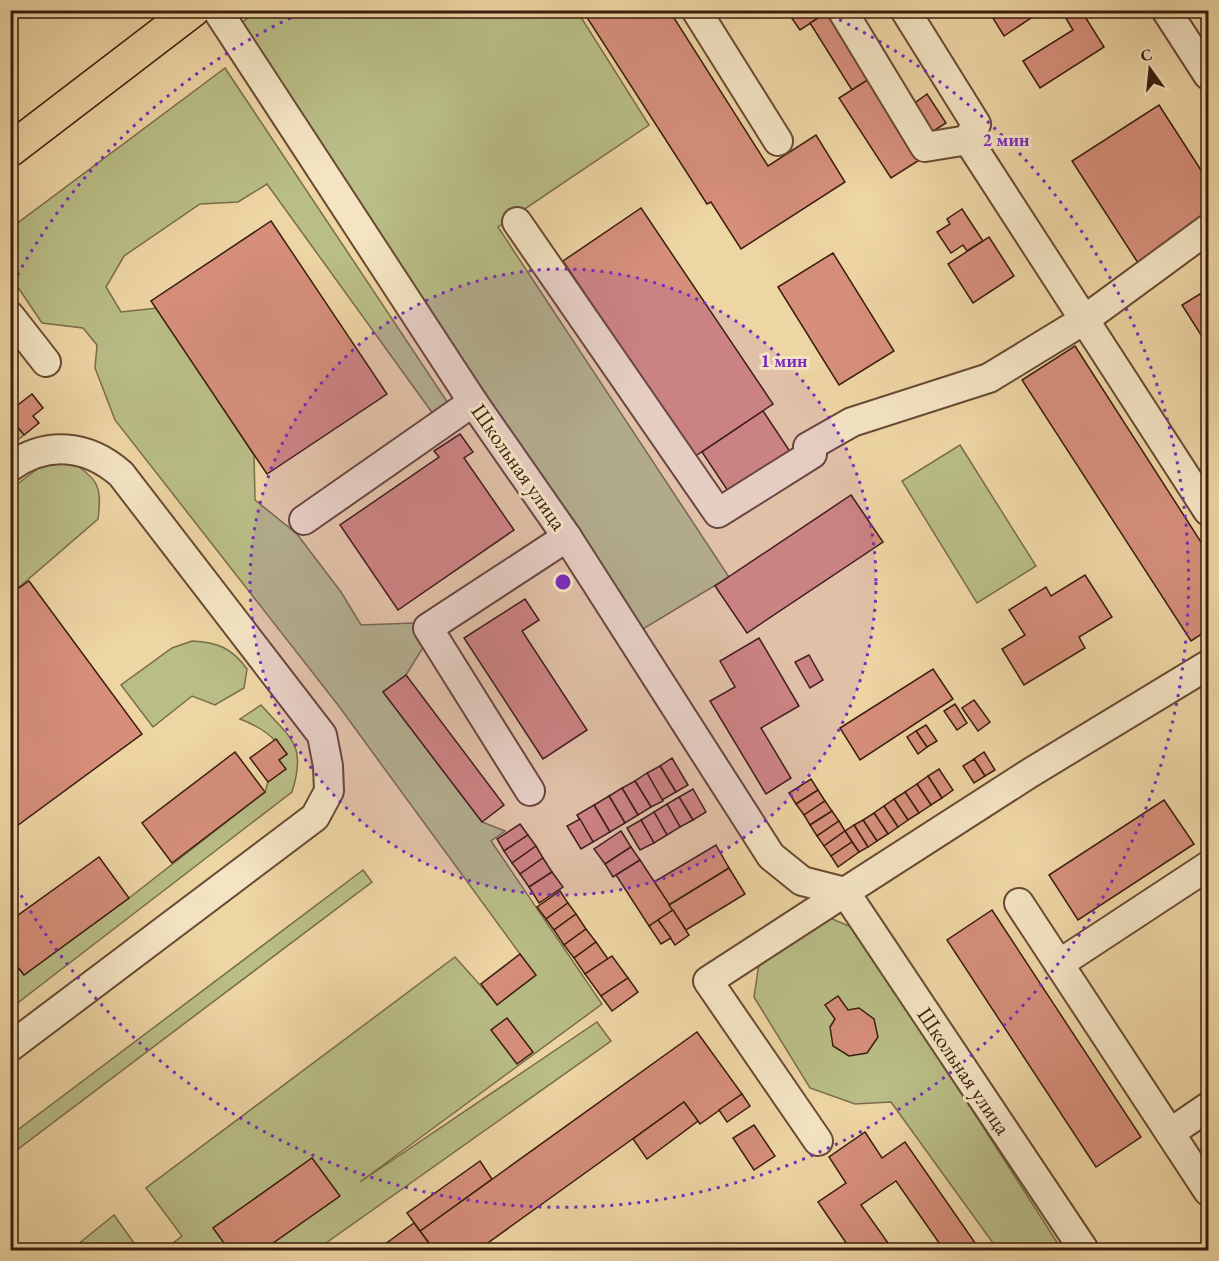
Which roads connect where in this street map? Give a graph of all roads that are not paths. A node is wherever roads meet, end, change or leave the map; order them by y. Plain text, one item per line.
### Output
1 (193, 10) edge
2 (217, 10) edge
3 (696, 10) edge
4 (842, 10) edge
5 (905, 10) edge
6 (1166, 10) edge
7 (1209, 75) edge
8 (968, 140) junction
9 (777, 141) dead end
10 (10, 150) edge
11 (517, 222) dead end
12 (1209, 229) edge
13 (10, 316) edge
14 (1084, 320) junction
15 (46, 362) dead end
16 (473, 402) junction
17 (10, 467) edge
18 (1209, 511) edge
19 (304, 520) dead end
20 (567, 537) junction
21 (1209, 665) edge
22 (530, 791) dead end
23 (1209, 866) edge
24 (845, 892) junction
25 (1019, 903) dead end
26 (1059, 964) junction
27 (10, 1047) edge
28 (1209, 1107) edge
29 (1170, 1133) junction
30 (818, 1141) dead end
31 (1209, 1191) edge
32 (1084, 1251) edge

1 - 10 main road
2 - 16 street, Школьная улица
3 - 9 street
4 - 8 street
5 - 8 street
6 - 7 street
8 - 14 street
11 - 14 street
12 - 14 street
13 - 15 street
14 - 18 street
16 - 19 street
16 - 20 street, Школьная улица
17 - 27 street
20 - 22 street
20 - 24 street, Школьная улица
21 - 24 street
23 - 26 street
24 - 30 street
24 - 32 street, Школьная улица
25 - 26 street
26 - 29 street
28 - 29 street
29 - 31 street

